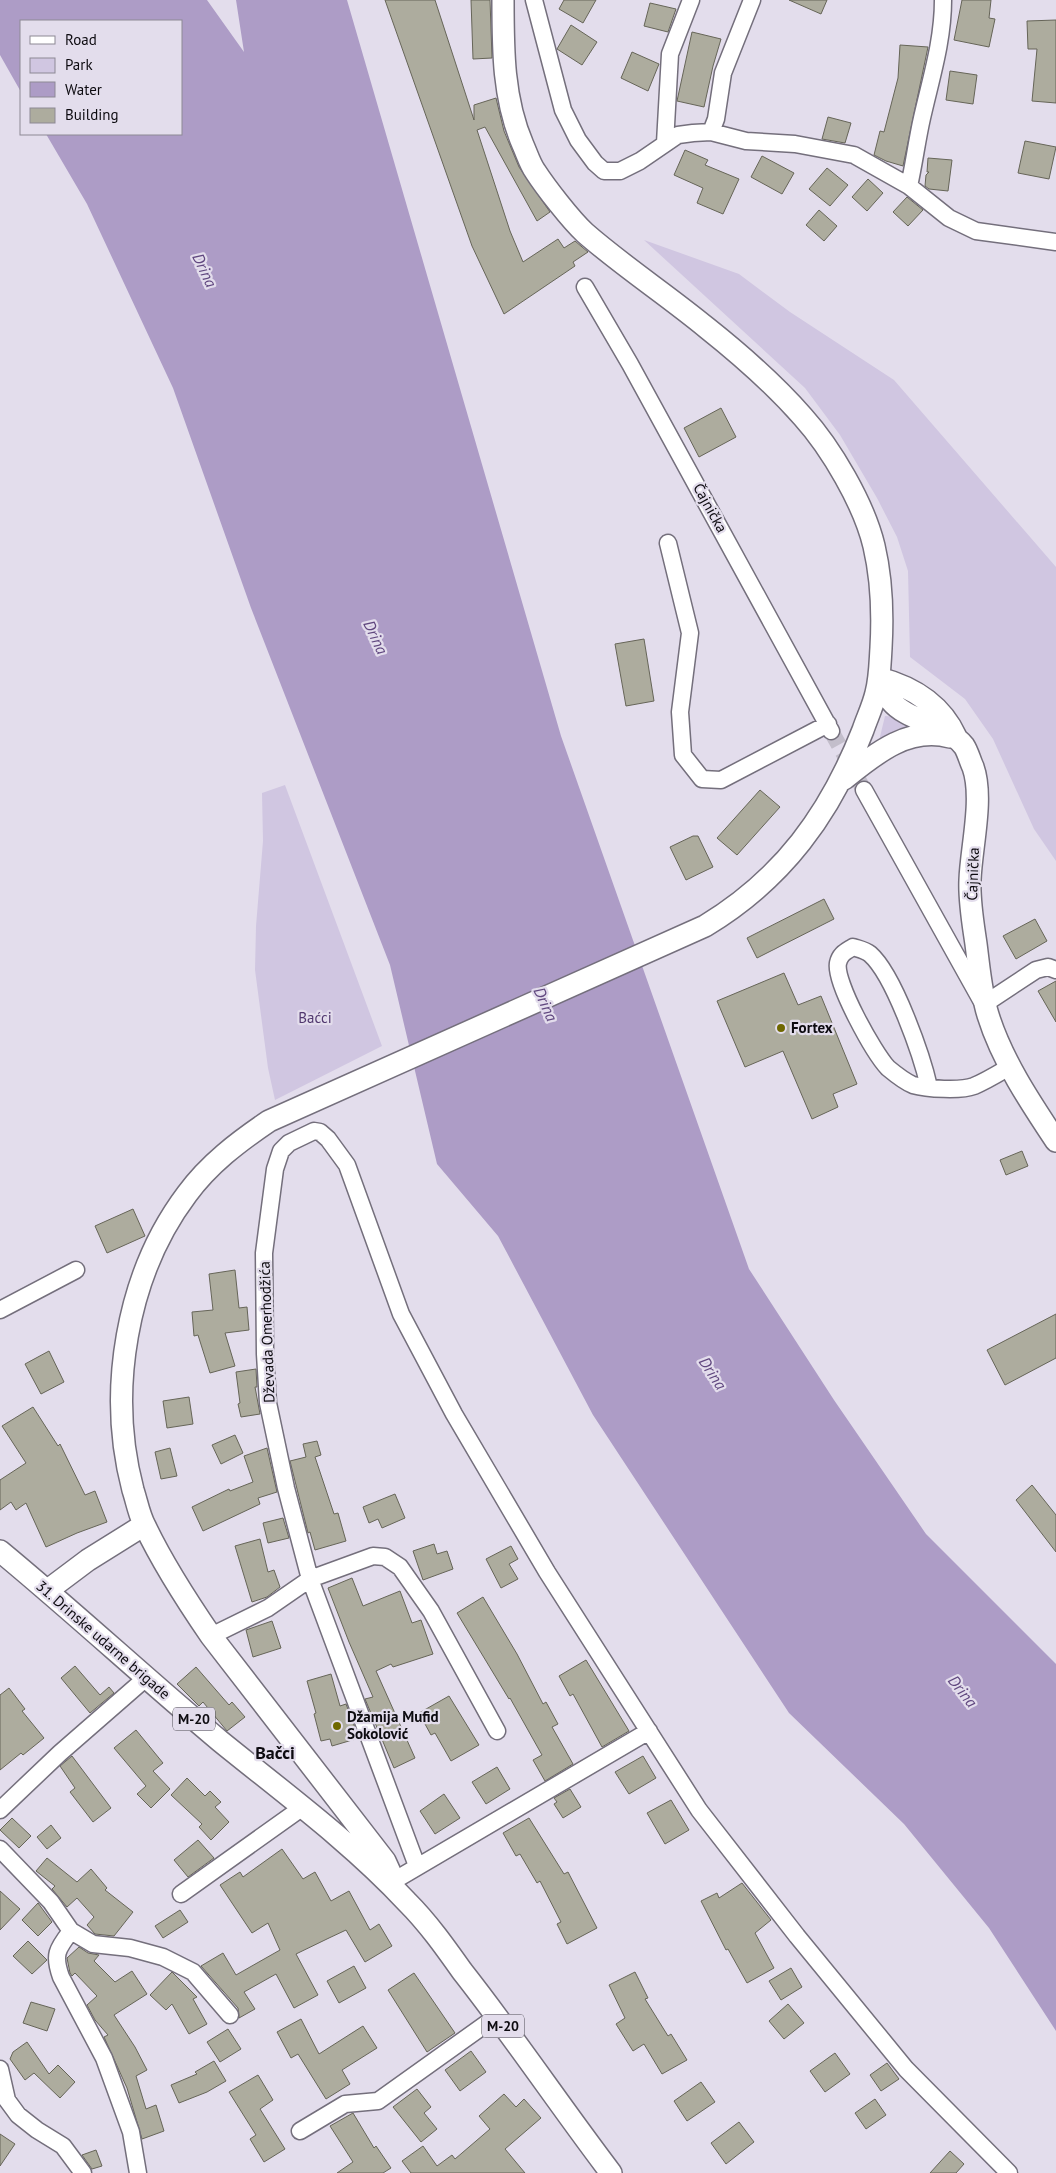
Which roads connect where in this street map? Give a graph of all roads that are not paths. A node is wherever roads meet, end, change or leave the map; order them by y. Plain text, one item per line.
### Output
1 (504, 0) edge
2 (534, 0) edge
3 (691, 0) edge
4 (752, 0) edge
5 (943, 0) edge
6 (711, 132) junction
7 (665, 144) junction
8 (909, 186) junction
9 (1056, 242) edge
10 (585, 287) dead end
11 (668, 543) dead end
12 (879, 678) junction
13 (958, 739) junction
14 (840, 782) junction
15 (864, 790) tunnel mouth
16 (1056, 970) edge
17 (987, 1008) junction
18 (1011, 1066) junction
19 (929, 1087) junction
20 (1056, 1141) edge
21 (76, 1270) dead end
22 (0, 1310) edge
23 (144, 1525) junction
24 (0, 1552) edge
25 (310, 1579) junction
26 (48, 1590) junction
27 (211, 1636) junction
28 (146, 1678) junction
29 (498, 1731) dead end
30 (648, 1731) junction
31 (303, 1807) junction
32 (0, 1809) edge
33 (0, 1849) edge
34 (417, 1866) junction
35 (390, 1883) junction
36 (181, 1894) dead end
37 (71, 1931) junction
38 (230, 2015) dead end
39 (497, 2016) junction
40 (0, 2069) edge
41 (300, 2131) dead end
42 (83, 2173) edge
43 (138, 2173) edge
44 (611, 2173) edge
45 (1010, 2173) edge

1 - 12 main road
2 - 7 street
3 - 7 street
4 - 6 street
5 - 8 street
6 - 7 street
6 - 8 street
8 - 9 street
10 - 11 street, Čajnička
12 - 13 main road, Čajnička
12 - 14 main road
13 - 14 main road
13 - 17 main road, Čajnička
14 - 23 main road
15 - 17 street, Čajnička
16 - 17 street
17 - 18 main road, Čajnička
18 - 19 street
18 - 20 main road, Čajnička
19 - 19 street
21 - 22 street
23 - 26 main road
23 - 27 main road
24 - 26 main road, 31. Drinske udarne brigade / M-20
25 - 27 street
25 - 29 street
25 - 30 street, Dževada Omerhodžića
25 - 34 street, Dževada Omerhodžića
26 - 28 main road, 31. Drinske udarne brigade / M-20
27 - 35 main road
28 - 31 main road, 31. Drinske udarne brigade / M-20
28 - 32 street
30 - 34 street
30 - 45 street
31 - 35 main road, 31. Drinske udarne brigade / M-20
31 - 36 street
33 - 37 street
34 - 35 street
35 - 39 main road, M-20
37 - 38 street
37 - 43 street
39 - 41 street
39 - 44 main road, M-20
40 - 42 street

